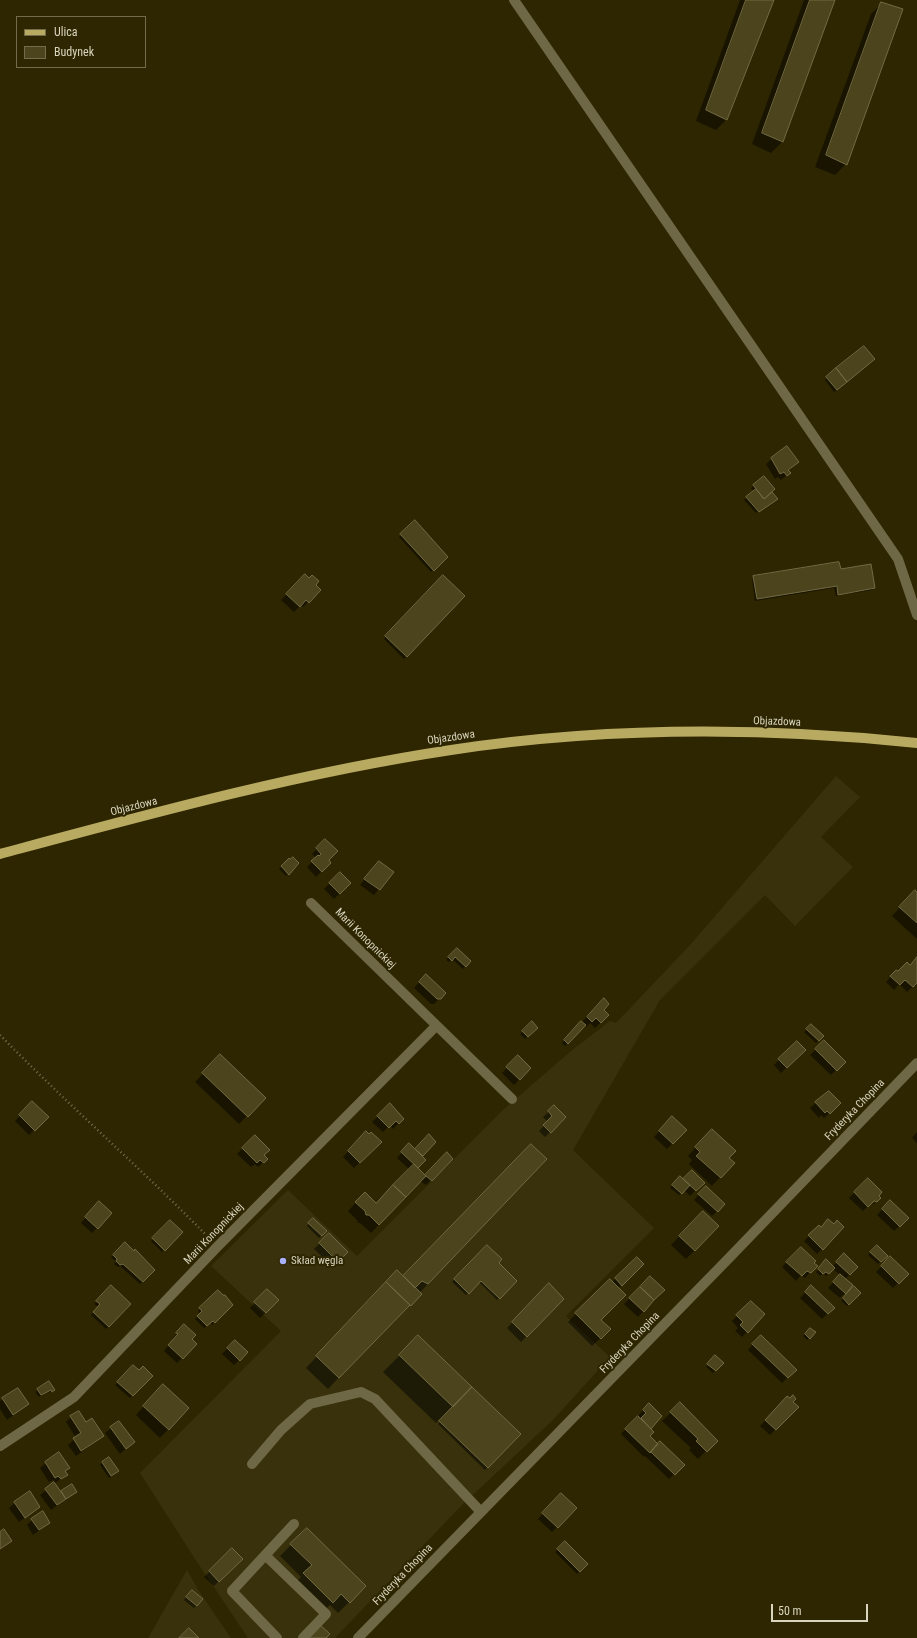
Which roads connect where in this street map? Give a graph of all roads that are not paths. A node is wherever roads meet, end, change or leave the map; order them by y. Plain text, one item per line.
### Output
1 (514, 0) edge
2 (917, 615) edge
3 (917, 743) edge
4 (0, 854) edge
5 (311, 903) dead end
6 (436, 1026) junction
7 (917, 1063) edge
8 (512, 1099) dead end
9 (0, 1446) edge
10 (252, 1464) dead end
11 (481, 1512) junction
12 (294, 1524) dead end
13 (264, 1555) junction
14 (277, 1638) edge
15 (303, 1638) edge
16 (358, 1638) edge

1 - 2 street
3 - 4 main road, Objazdowa
5 - 6 street, Marii Konopnickiej
6 - 8 street, Marii Konopnickiej
6 - 9 street, Marii Konopnickiej
7 - 11 street, Fryderyka Chopina
10 - 11 street
11 - 16 street, Fryderyka Chopina
12 - 13 street
13 - 14 street
13 - 15 street

